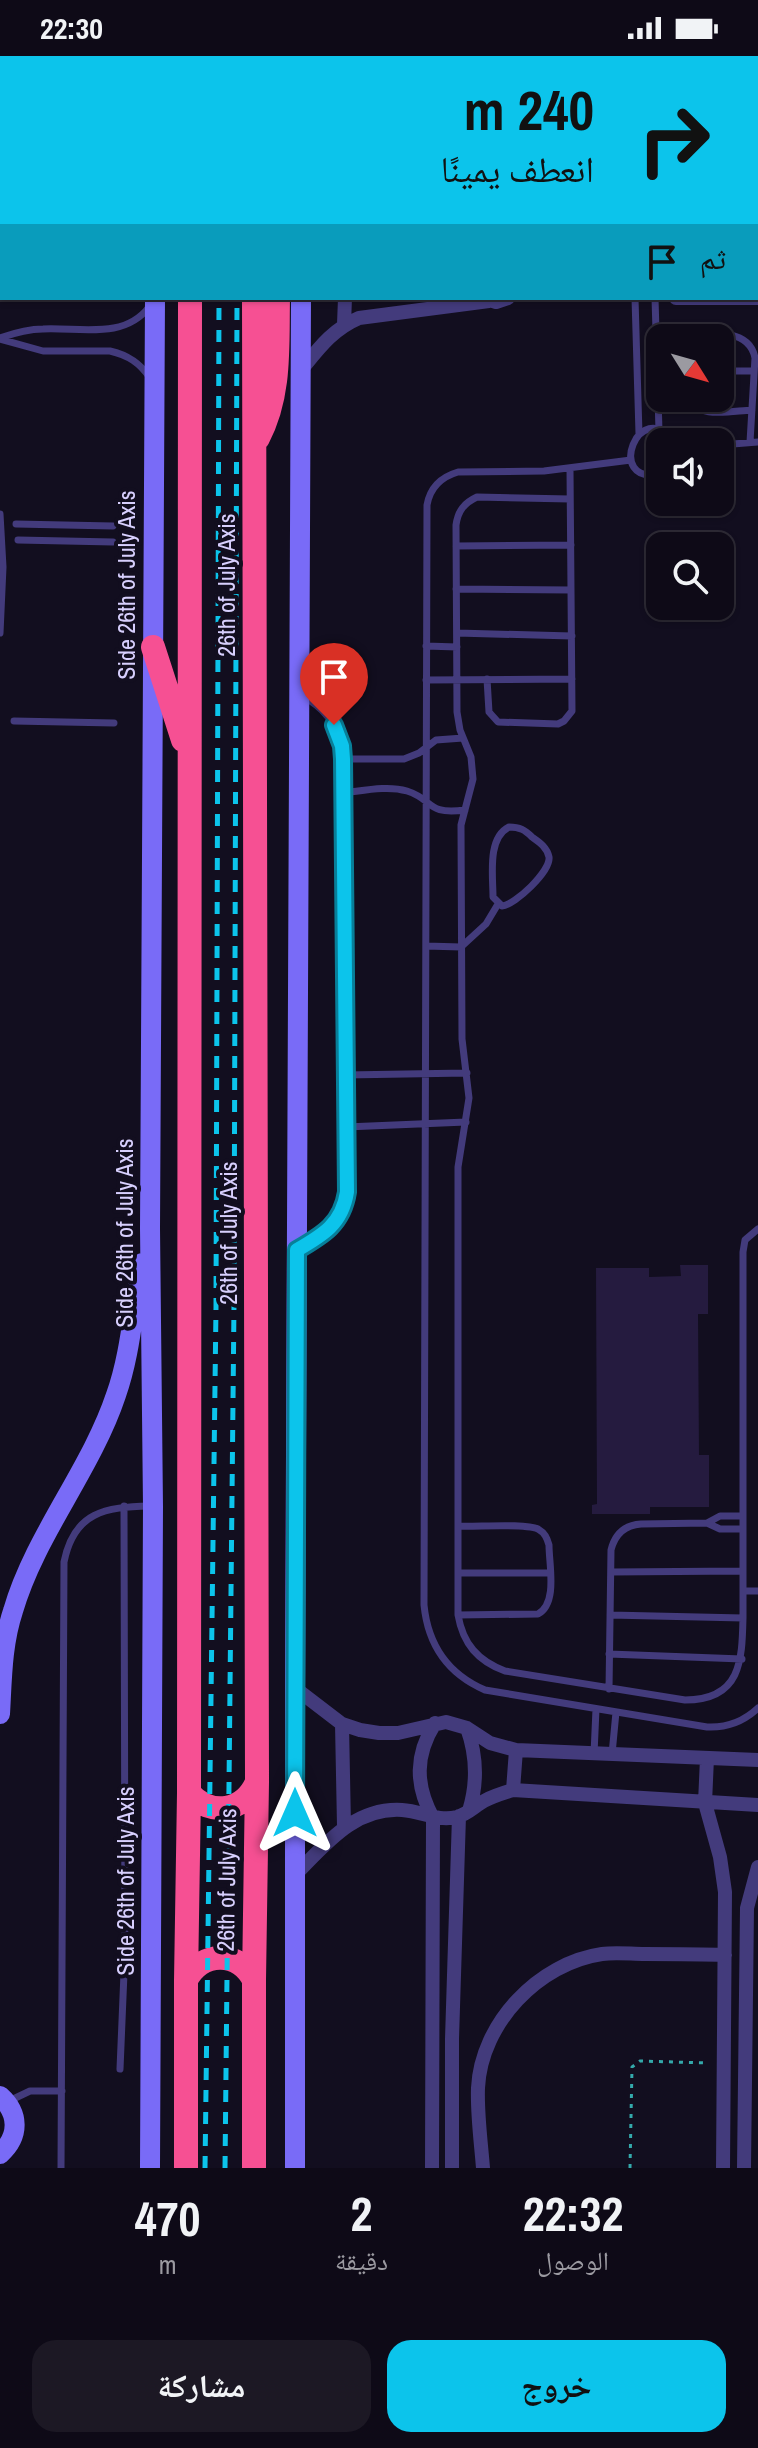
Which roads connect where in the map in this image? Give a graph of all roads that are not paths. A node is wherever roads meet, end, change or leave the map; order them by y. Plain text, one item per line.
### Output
1 (153, 300) edge
2 (155, 300) edge
3 (190, 300) edge
4 (254, 300) edge
5 (278, 300) edge
6 (301, 300) edge
7 (345, 300) edge
8 (486, 300) edge
9 (635, 300) edge
10 (655, 300) edge
11 (419, 304) edge
12 (344, 324) junction
13 (734, 335) edge
14 (0, 339) edge
15 (302, 369) junction
16 (734, 371) edge
17 (754, 371) junction
18 (155, 388) junction
19 (734, 410) edge
20 (752, 410) junction
21 (659, 428) edge
22 (646, 431) edge
23 (639, 434) junction
24 (754, 442) edge
25 (734, 444) edge
26 (254, 447) junction
27 (631, 460) junction
28 (570, 469) junction
29 (646, 474) edge
30 (570, 499) junction
31 (0, 514) edge
32 (16, 524) dead end
33 (113, 526) dead end
34 (18, 540) dead end
35 (113, 542) dead end
36 (571, 545) junction
37 (456, 546) junction
38 (456, 589) junction
39 (571, 590) junction
40 (0, 633) edge
41 (457, 633) junction
42 (572, 636) junction
43 (426, 646) junction
44 (153, 647) junction
45 (457, 647) junction
46 (457, 679) junction
47 (487, 679) junction
48 (572, 679) junction
49 (426, 680) junction
50 (300, 695) junction
51 (14, 721) dead end
52 (114, 723) dead end
53 (463, 738) junction
54 (426, 748) junction
55 (343, 759) junction
56 (190, 762) junction
57 (343, 793) junction
58 (426, 803) junction
59 (465, 810) junction
60 (498, 904) junction
61 (426, 946) junction
62 (461, 947) junction
63 (467, 1073) junction
64 (426, 1074) junction
65 (345, 1075) junction
66 (466, 1122) junction
67 (425, 1124) junction
68 (346, 1127) junction
69 (150, 1228) junction
70 (758, 1229) edge
71 (297, 1250) junction
72 (124, 1506) junction
73 (153, 1506) junction
74 (743, 1516) junction
75 (707, 1523) junction
76 (458, 1526) junction
77 (743, 1529) junction
78 (743, 1571) junction
79 (611, 1572) junction
80 (458, 1573) junction
81 (549, 1573) junction
82 (743, 1591) junction
83 (758, 1591) edge
84 (458, 1615) junction
85 (610, 1615) junction
86 (743, 1618) junction
87 (609, 1654) junction
88 (742, 1659) junction
89 (295, 1688) junction
90 (609, 1689) junction
91 (758, 1708) edge
92 (596, 1709) junction
93 (616, 1712) junction
94 (0, 1714) edge
95 (435, 1723) junction
96 (342, 1724) junction
97 (467, 1728) junction
98 (516, 1750) junction
99 (594, 1754) junction
100 (612, 1754) junction
101 (707, 1758) junction
102 (758, 1760) edge
103 (257, 1782) junction
104 (513, 1790) junction
105 (189, 1793) junction
106 (705, 1803) junction
107 (758, 1805) edge
108 (464, 1814) junction
109 (433, 1818) junction
110 (344, 1826) junction
111 (758, 1867) edge
112 (294, 1876) junction
113 (432, 1954) junction
114 (455, 1955) junction
115 (725, 1955) junction
116 (186, 1980) junction
117 (254, 1980) junction
118 (120, 2069) dead end
119 (62, 2091) junction
120 (4, 2099) edge
121 (0, 2154) edge
122 (61, 2168) edge
123 (150, 2168) edge
124 (186, 2168) edge
125 (254, 2168) edge
126 (295, 2168) edge
127 (432, 2168) edge
128 (452, 2168) edge
129 (483, 2168) edge
130 (723, 2168) edge
131 (744, 2168) edge

1 - 14 lane
2 - 18 main road, Side 26th of July Axis
3 - 56 highway, 26th of July Axis
4 - 26 highway, 26th of July Axis
5 - 26 highway
6 - 15 main road
7 - 12 street
8 - 11 street
9 - 23 lane
10 - 21 lane
11 - 12 street
12 - 15 street
13 - 17 lane
14 - 18 lane
15 - 50 main road
16 - 17 lane
17 - 20 lane
18 - 44 main road, Side 26th of July Axis
19 - 20 lane
20 - 24 lane
22 - 23 lane
23 - 27 lane
24 - 25 lane
26 - 103 highway, 26th of July Axis
27 - 28 lane
27 - 29 lane
28 - 30 lane
28 - 43 lane
30 - 36 lane
30 - 37 lane
31 - 40 lane
32 - 33 lane
34 - 35 lane
36 - 37 lane
36 - 39 lane
37 - 38 lane
38 - 39 lane
38 - 41 lane
39 - 42 lane
41 - 42 lane
41 - 45 lane
42 - 48 lane
43 - 45 lane
43 - 49 lane
44 - 56 highway
44 - 69 main road, Side 26th of July Axis
45 - 46 lane
46 - 47 lane
46 - 49 lane
46 - 53 lane
47 - 48 lane
47 - 48 lane
49 - 54 lane
50 - 55 lane
50 - 71 main road
51 - 52 lane
53 - 54 lane
53 - 59 lane
54 - 55 lane
54 - 58 lane
55 - 57 lane
56 - 105 highway, 26th of July Axis
57 - 58 lane
57 - 65 lane
58 - 59 lane
58 - 61 lane
59 - 62 lane
60 - 60 lane
60 - 62 lane
61 - 62 lane
61 - 64 lane
62 - 63 lane
63 - 64 lane
63 - 66 lane
64 - 65 lane
64 - 67 lane
65 - 68 lane
66 - 67 lane
66 - 76 lane
67 - 68 lane
67 - 92 lane
68 - 71 lane
69 - 73 main road, Side 26th of July Axis
69 - 94 main road
70 - 74 lane
71 - 89 main road
72 - 73 lane
72 - 118 lane
72 - 119 lane
73 - 123 main road, Side 26th of July Axis
74 - 75 lane
74 - 77 lane
75 - 77 lane
75 - 79 lane
76 - 80 lane
76 - 81 lane
77 - 78 lane
78 - 79 lane
78 - 82 lane
79 - 85 lane
80 - 81 lane
80 - 84 lane
81 - 84 lane
82 - 83 lane
82 - 86 lane
84 - 90 lane
85 - 86 lane
85 - 87 lane
86 - 88 lane
87 - 88 lane
87 - 90 lane
88 - 90 lane
89 - 96 street
89 - 112 main road
91 - 93 lane
92 - 93 lane
92 - 99 lane
93 - 100 lane
95 - 96 street
95 - 97 street
95 - 109 street
96 - 110 street
97 - 98 street
97 - 108 street
98 - 99 street
98 - 104 street
99 - 100 street
100 - 101 street
101 - 102 street
101 - 106 street
103 - 105 highway
103 - 117 highway, 26th of July Axis
104 - 106 street
104 - 108 street
105 - 116 highway, 26th of July Axis
106 - 107 street
106 - 115 street
108 - 109 street
108 - 114 street
109 - 110 street
109 - 113 street
110 - 112 street
111 - 131 street
112 - 126 main road
113 - 114 street
113 - 127 street
114 - 128 street
115 - 129 street
115 - 130 street
116 - 117 highway
116 - 124 highway, 26th of July Axis
117 - 125 highway, 26th of July Axis
119 - 120 lane
119 - 122 lane
120 - 121 main road

